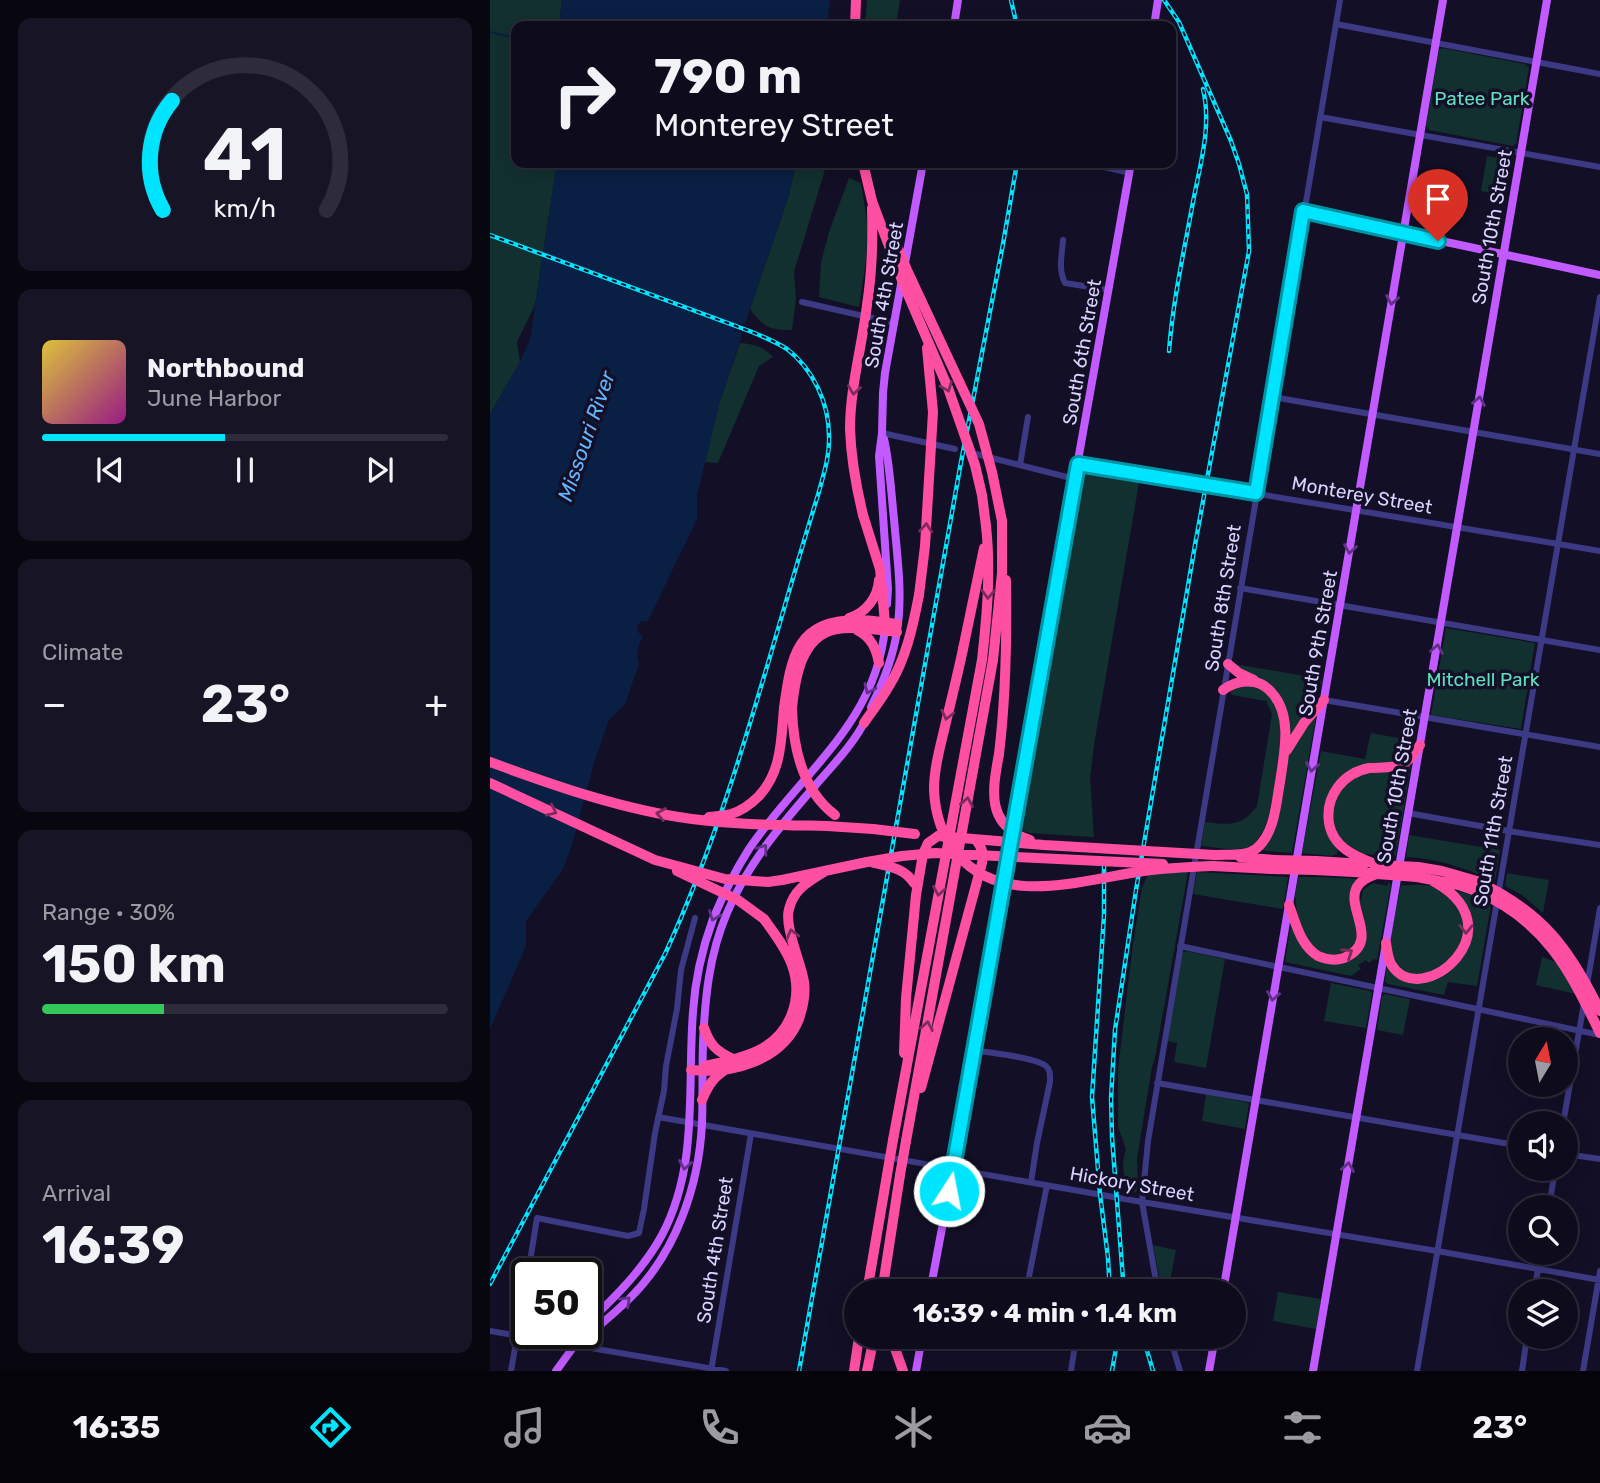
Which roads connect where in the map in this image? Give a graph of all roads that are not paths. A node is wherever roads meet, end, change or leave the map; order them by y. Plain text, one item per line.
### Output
1 (856, 0) edge
2 (958, 0) edge
3 (1158, 0) edge
4 (1340, 0) edge
5 (1443, 0) edge
6 (1547, 0) edge
7 (854, 21) edge
8 (955, 21) edge
9 (1155, 21) edge
10 (1336, 24) junction
11 (1436, 43) junction
12 (1537, 62) junction
13 (1600, 74) edge
14 (1320, 117) junction
15 (1420, 135) junction
16 (1521, 153) junction
17 (1600, 167) edge
18 (865, 168) edge
19 (866, 168) edge
20 (922, 168) edge
21 (1108, 168) edge
22 (1131, 168) edge
23 (1130, 173) junction
24 (872, 201) junction
25 (1303, 211) junction
26 (1404, 233) junction
27 (1063, 240) dead end
28 (1504, 255) junction
29 (1600, 275) edge
30 (1109, 290) junction
31 (1600, 296) edge
32 (920, 299) junction
33 (802, 302) dead end
34 (894, 323) junction
35 (1273, 397) junction
36 (1373, 415) junction
37 (1028, 417) dead end
38 (1474, 432) junction
39 (882, 433) junction
40 (955, 449) dead end
41 (1574, 449) junction
42 (976, 454) dead end
43 (1600, 454) edge
44 (1078, 464) junction
45 (1020, 465) junction
46 (1075, 479) junction
47 (1256, 493) junction
48 (1356, 510) junction
49 (1002, 521) junction
50 (986, 526) junction
51 (1458, 527) junction
52 (1558, 544) junction
53 (1600, 551) edge
54 (880, 569) junction
55 (1240, 588) junction
56 (1340, 606) junction
57 (837, 621) junction
58 (1442, 623) junction
59 (885, 627) junction
60 (850, 628) junction
61 (897, 628) junction
62 (1541, 640) junction
63 (1600, 650) edge
64 (879, 663) junction
65 (1228, 664) junction
66 (1258, 682) junction
67 (1223, 690) junction
68 (1324, 700) junction
69 (788, 708) junction
70 (1425, 718) junction
71 (864, 723) junction
72 (1526, 735) junction
73 (1420, 745) junction
74 (1600, 747) edge
75 (1283, 761) junction
76 (490, 762) edge
77 (490, 783) edge
78 (1408, 813) junction
79 (692, 819) junction
80 (870, 829) junction
81 (1508, 831) junction
82 (938, 836) junction
83 (976, 840) junction
84 (1044, 845) junction
85 (1600, 845) edge
86 (923, 854) junction
87 (984, 855) junction
88 (655, 860) junction
89 (1214, 861) junction
90 (867, 862) junction
91 (1377, 867) junction
92 (824, 872) junction
93 (1417, 872) junction
94 (1429, 879) junction
95 (916, 882) junction
96 (1476, 886) junction
97 (1289, 905) junction
98 (1600, 908) edge
99 (695, 918) dead end
100 (1386, 943) junction
101 (1180, 946) junction
102 (1279, 967) junction
103 (1378, 988) junction
104 (1479, 1009) junction
105 (1600, 1011) edge
106 (704, 1028) junction
107 (1579, 1030) junction
108 (1600, 1034) edge
109 (974, 1050) junction
110 (734, 1059) junction
111 (702, 1069) junction
112 (727, 1069) junction
113 (691, 1070) junction
114 (1157, 1083) junction
115 (901, 1099) junction
116 (702, 1100) junction
117 (1256, 1100) junction
118 (912, 1111) junction
119 (1565, 1111) edge
120 (658, 1117) junction
121 (1356, 1118) junction
122 (689, 1122) junction
123 (702, 1125) junction
124 (751, 1134) junction
125 (1458, 1135) junction
126 (1508, 1144) edge
127 (1578, 1156) edge
128 (1600, 1159) edge
129 (953, 1169) junction
130 (1031, 1182) junction
131 (1047, 1185) junction
132 (1142, 1202) junction
133 (1236, 1217) junction
134 (1336, 1234) junction
135 (1437, 1251) junction
136 (531, 1258) edge
137 (1539, 1265) edge
138 (1538, 1270) junction
139 (1600, 1270) edge
140 (869, 1279) edge
141 (885, 1279) edge
142 (932, 1279) edge
143 (1029, 1279) edge
144 (1156, 1279) edge
145 (1225, 1279) edge
146 (1536, 1279) edge
147 (1599, 1280) edge
148 (602, 1309) edge
149 (602, 1324) edge
150 (490, 1331) edge
151 (511, 1335) edge
152 (515, 1349) edge
153 (573, 1349) edge
154 (592, 1349) edge
155 (857, 1349) edge
156 (872, 1349) edge
157 (895, 1349) edge
158 (920, 1349) edge
159 (1074, 1349) edge
160 (1174, 1349) edge
161 (1213, 1349) edge
162 (1525, 1349) edge
163 (711, 1370) edge
164 (511, 1371) edge
165 (556, 1371) edge
166 (726, 1371) edge
167 (853, 1371) edge
168 (867, 1371) edge
169 (903, 1371) edge
170 (916, 1371) edge
171 (1071, 1371) edge
172 (1180, 1371) edge
173 (1209, 1371) edge
174 (1313, 1371) edge
175 (1417, 1371) edge
176 (1522, 1371) edge
177 (1583, 1371) edge

1 - 7 highway
2 - 8 main road
3 - 9 main road
4 - 10 street, South 8th Street
5 - 11 main road, South 9th Street
6 - 12 main road, South 10th Street
10 - 11 street
10 - 14 street, South 8th Street
11 - 12 street
11 - 15 main road, South 9th Street
12 - 13 street
12 - 16 main road, South 10th Street
14 - 15 street
14 - 25 street, South 8th Street
15 - 16 street
15 - 26 main road, South 9th Street
16 - 17 street
16 - 28 main road, South 10th Street
18 - 24 highway, bridge
19 - 32 highway, bridge
20 - 34 main road, South 4th Street
21 - 23 street
22 - 23 main road, South 6th Street
23 - 30 main road, South 6th Street
24 -> 50 highway, bridge
24 -> 54 highway, bridge
25 - 26 street
25 - 35 street, South 8th Street
26 - 28 main road
26 -> 36 main road, South 9th Street
27 - 30 street
28 - 29 main road
38 -> 28 main road, South 10th Street
30 - 44 main road, South 6th Street
31 - 41 street, South 11th Street
32 - 49 highway, bridge
71 -> 32 highway, bridge
33 - 34 street
34 - 39 main road, South 4th Street
35 - 36 street
35 - 47 street, South 8th Street
36 - 38 street
36 - 48 main road, South 9th Street
37 - 45 street
38 - 41 street
38 - 51 main road, South 10th Street
39 - 40 street
39 - 59 main road
39 - 61 main road
41 - 43 street
41 - 52 street, South 11th Street
42 - 45 street
44 - 46 main road, South 6th Street
44 - 47 street, Monterey Street
45 - 46 street
46 - 109 main road, South 6th Street
47 - 48 street, Monterey Street
47 - 55 street, South 8th Street
48 - 51 street, Monterey Street
48 -> 56 main road, South 9th Street
49 - 84 highway, bridge
118 -> 49 highway
50 -> 89 highway, bridge
50 -> 115 highway
51 - 52 street, Monterey Street
51 - 58 main road, South 10th Street
52 - 53 street, Monterey Street
52 - 62 street, South 11th Street
54 - 57 highway
54 - 59 highway
55 - 56 street
55 - 65 street, South 8th Street
56 - 58 street
56 - 68 main road, South 9th Street
57 - 59 highway
57 - 69 highway
58 - 62 street
70 -> 58 main road, South 10th Street
59 - 60 highway
59 - 61 highway
59 - 64 main road
60 - 64 highway
60 - 69 highway
61 - 71 main road
62 - 63 street
62 - 72 street, South 11th Street
64 -> 113 main road
65 - 66 highway
65 - 67 street, South 8th Street
66 - 67 highway
66 - 75 highway
67 - 101 street, South 8th Street
68 - 70 street
68 - 75 highway
68 -> 97 main road, South 9th Street
69 - 79 highway, bridge
69 - 80 highway, bridge
70 - 72 street
70 - 73 main road, South 10th Street
106 -> 71 main road
72 - 74 street
72 - 81 street, South 11th Street
73 - 78 main road, South 10th Street
73 - 91 highway
75 - 89 highway
79 -> 76 highway, bridge
77 -> 88 highway, bridge
78 - 81 street
78 - 100 main road, South 10th Street
79 - 80 highway, bridge
80 - 82 highway, bridge
81 - 85 street
81 - 104 street, South 11th Street
82 - 83 highway, bridge
82 - 86 highway
83 - 84 highway, bridge
83 - 87 highway, bridge
84 - 89 highway, bridge
86 - 87 highway, bridge
86 - 90 highway, bridge
86 - 95 highway
87 - 89 highway, bridge
87 - 118 highway
88 - 92 highway, bridge
88 - 110 highway, bridge
89 - 91 highway, bridge
90 - 92 highway
90 - 95 highway, bridge
91 - 93 highway, bridge
97 -> 91 highway
112 -> 92 highway
93 - 94 highway
93 - 96 highway
94 - 96 highway
94 -> 100 highway
95 - 115 highway
96 - 105 highway, bridge
96 - 108 highway, bridge
97 - 102 main road, South 9th Street
98 - 107 street
99 - 120 street
100 - 103 main road, South 10th Street
101 - 102 street
101 - 114 street, South 8th Street
102 - 103 street
102 -> 117 main road, South 9th Street
103 - 104 street
103 - 121 main road, South 10th Street
104 - 107 street
104 - 125 street, South 11th Street
106 - 110 highway
106 - 111 main road
107 - 108 street
107 - 119 street
109 - 129 main road, South 6th Street
109 - 130 street
110 - 111 highway
111 - 112 highway
111 - 113 highway
111 - 116 main road
112 - 116 highway
113 - 122 main road
114 - 117 street
114 - 132 street, South 8th Street
115 - 140 highway, bridge
116 - 123 main road
117 - 121 street
117 - 133 main road, South 9th Street
118 - 141 highway, bridge
120 - 122 street, Hickory Street
120 - 136 street
121 - 125 street
134 -> 121 main road, South 10th Street
122 - 123 street, Hickory Street
122 -> 148 main road
123 - 124 street, Hickory Street
149 -> 123 main road
124 - 129 street, Hickory Street
124 - 163 street, South 4th Street
125 - 126 street
125 - 135 street, South 11th Street
127 - 128 street
129 - 130 street, Hickory Street
129 - 142 main road, South 6th Street
130 - 131 street, Hickory Street
131 - 132 street, Hickory Street
131 - 143 street
132 - 133 street, Hickory Street
132 - 144 street, South 8th Street
133 - 134 street, Hickory Street
133 - 145 main road, South 9th Street
134 - 135 street, Hickory Street
134 - 174 main road, South 10th Street
135 - 138 street, Hickory Street
135 - 175 street, South 11th Street
137 - 138 street
138 - 146 street
138 - 147 street, Hickory Street
139 - 147 street
147 - 177 street
150 - 151 street
152 - 164 street
153 - 165 main road
154 - 163 street
155 - 167 highway
156 - 168 highway
157 - 169 highway
158 - 170 main road
159 - 171 street
160 - 172 street
161 - 173 main road
162 - 176 street
163 - 166 street

